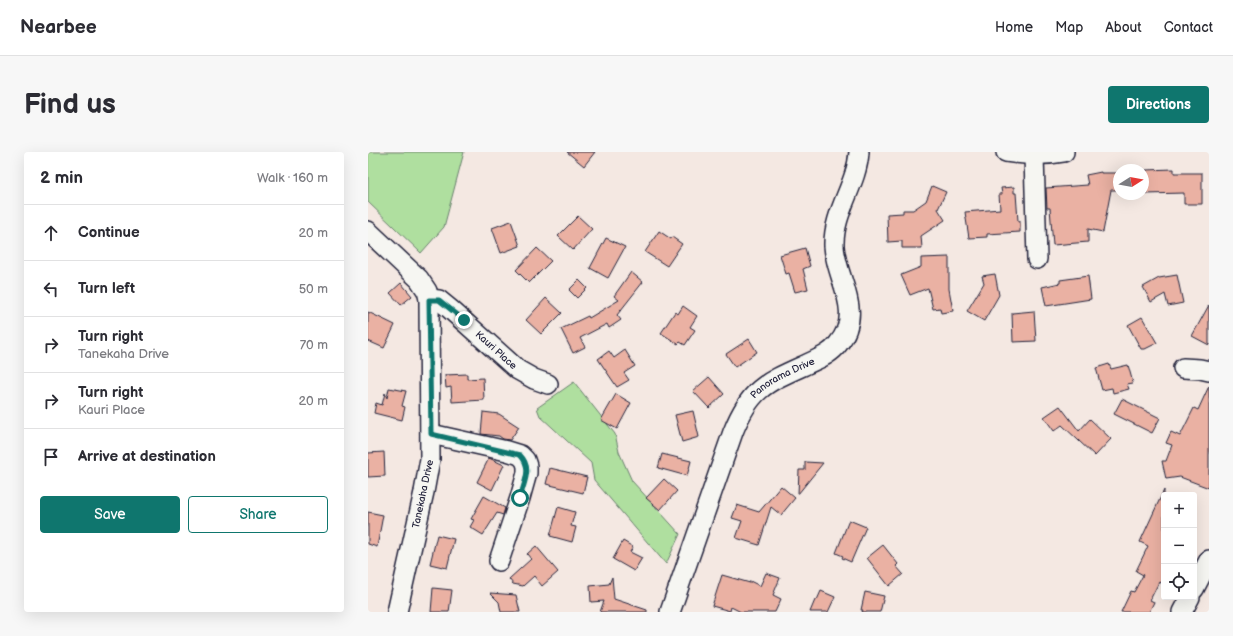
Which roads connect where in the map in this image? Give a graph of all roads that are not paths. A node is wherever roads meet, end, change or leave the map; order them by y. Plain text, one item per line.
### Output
1 (859, 152) edge
2 (1006, 152) edge
3 (1064, 152) edge
4 (1034, 156) junction
5 (368, 230) edge
6 (1037, 259) dead end
7 (429, 300) junction
8 (1183, 368) dead end
9 (1209, 371) edge
10 (548, 384) dead end
11 (431, 434) junction
12 (1209, 560) edge
13 (499, 561) dead end
14 (1197, 584) edge
15 (1188, 600) edge
16 (397, 612) edge
17 (670, 612) edge
18 (1182, 612) edge

1 - 17 street, Panorama Drive
2 - 4 street
3 - 4 street
4 - 6 street
5 - 7 street, Tanekaha Drive
7 - 10 street, Kauri Place
7 - 11 street, Tanekaha Drive
8 - 9 street
11 - 13 street
11 - 16 street, Tanekaha Drive
12 - 14 street
15 - 18 street

